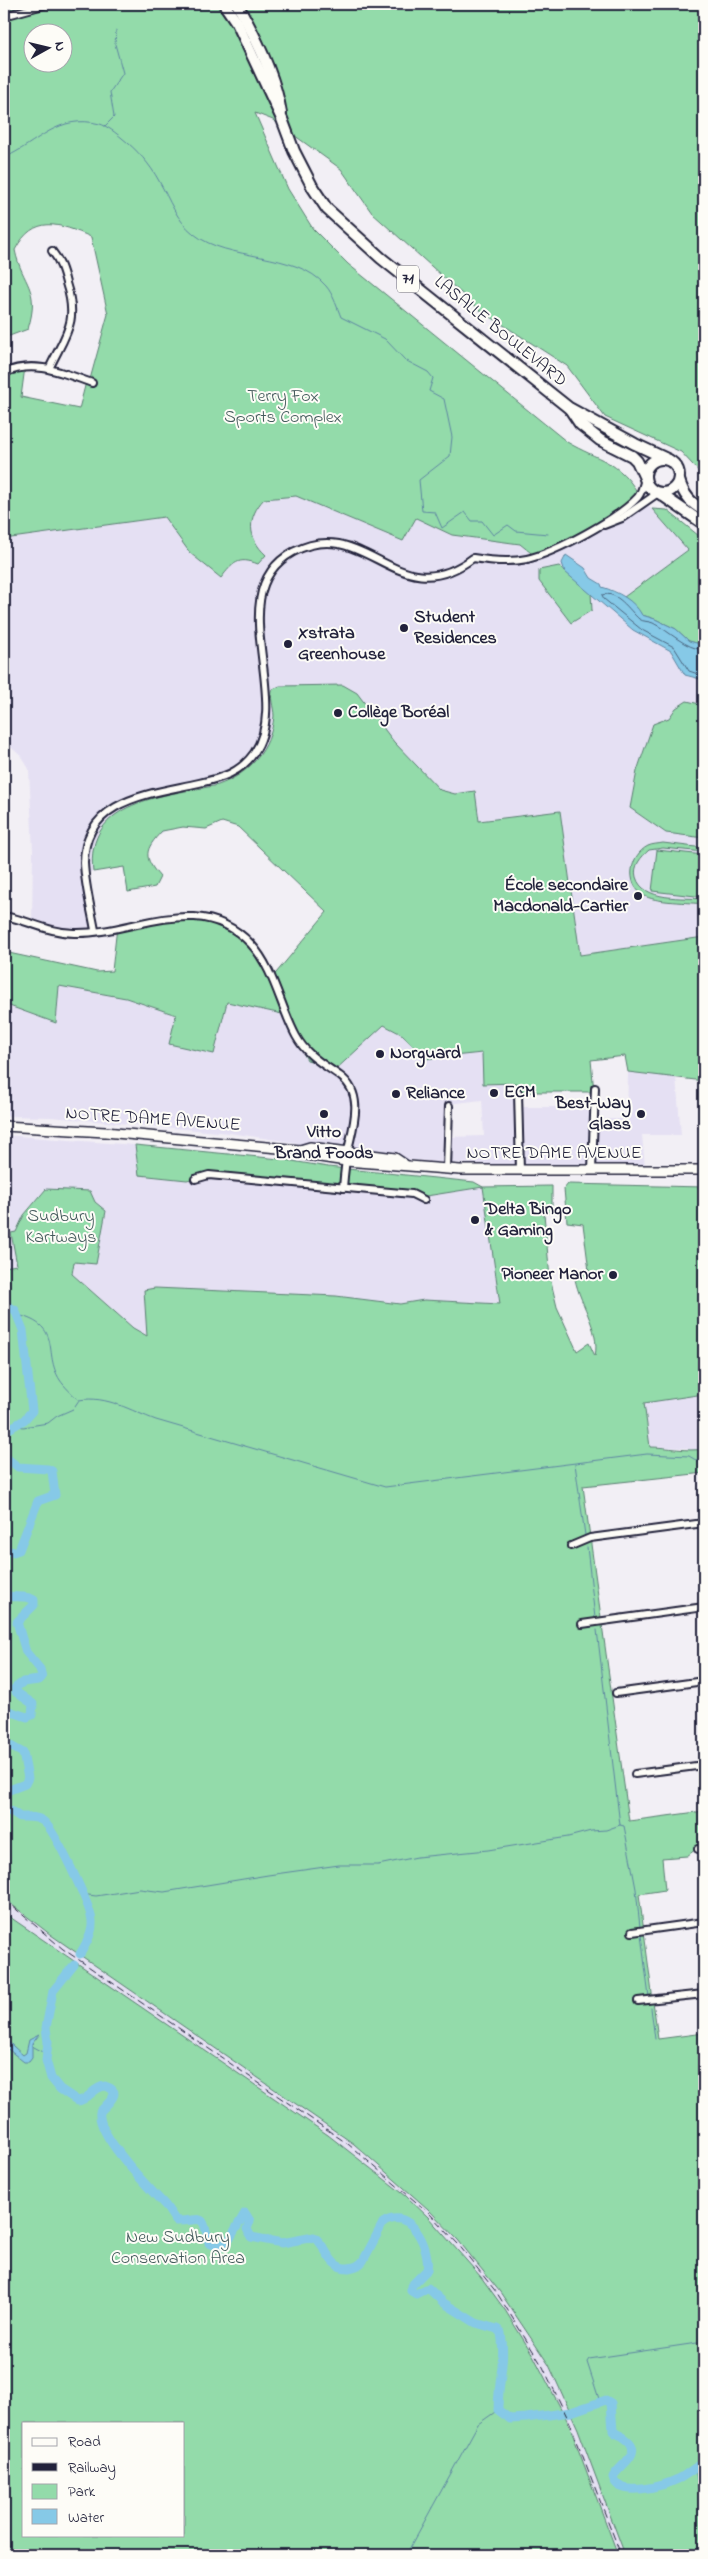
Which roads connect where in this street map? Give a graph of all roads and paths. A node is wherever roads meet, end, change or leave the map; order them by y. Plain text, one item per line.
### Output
1 (47, 4) edge
2 (224, 4) edge
3 (237, 4) edge
4 (4, 16) edge
5 (282, 119) junction
6 (52, 251) dead end
7 (49, 368) junction
8 (4, 373) edge
9 (92, 383) dead end
10 (570, 408) junction
11 (669, 460) junction
12 (645, 479) junction
13 (679, 480) junction
14 (659, 493) junction
15 (704, 510) edge
16 (704, 524) edge
17 (600, 526) junction
18 (4, 916) edge
19 (95, 930) junction
20 (595, 1088) dead end
21 (518, 1092) dead end
22 (448, 1106) dead end
23 (4, 1126) edge
24 (300, 1150) junction
25 (347, 1151) junction
26 (346, 1161) junction
27 (404, 1164) junction
28 (447, 1169) junction
29 (704, 1170) edge
30 (520, 1171) junction
31 (592, 1171) junction
32 (194, 1179) dead end
33 (343, 1188) junction
34 (424, 1200) dead end
35 (704, 1523) edge
36 (571, 1546) dead end
37 (704, 1607) edge
38 (582, 1624) dead end
39 (704, 1680) edge
40 (616, 1693) dead end
41 (704, 1764) edge
42 (635, 1774) dead end
43 (704, 1922) edge
44 (632, 1932) dead end
45 (704, 1994) edge
46 (638, 2001) dead end

1 - 4 street
2 - 5 highway, LASALLE BOULEVARD / 71
3 - 5 highway, LASALLE BOULEVARD / 71
5 - 10 highway, LASALLE BOULEVARD / 71
6 - 7 street
7 - 8 street
7 - 9 street
10 - 11 highway, LASALLE BOULEVARD / 71
10 - 12 highway, LASALLE BOULEVARD / 71
11 - 12 highway
11 - 13 highway
12 - 14 highway
12 - 17 street
13 - 14 highway
13 - 15 highway
14 - 16 highway
14 - 17 street
17 - 19 street
18 - 19 street
19 - 25 street
20 - 31 street
21 - 30 street
22 - 28 street
23 - 24 main road, NOTRE DAME AVENUE
24 - 25 main road, NOTRE DAME AVENUE
24 - 26 main road, NOTRE DAME AVENUE
25 - 26 street
25 - 27 main road, NOTRE DAME AVENUE
26 - 27 main road, NOTRE DAME AVENUE
26 - 33 street
27 - 28 main road, NOTRE DAME AVENUE
28 - 30 main road, NOTRE DAME AVENUE
29 - 31 main road, NOTRE DAME AVENUE
30 - 31 main road, NOTRE DAME AVENUE
32 - 33 street
33 - 34 street
35 - 36 street
37 - 38 street
39 - 40 street
41 - 42 street
43 - 44 street
45 - 46 street

